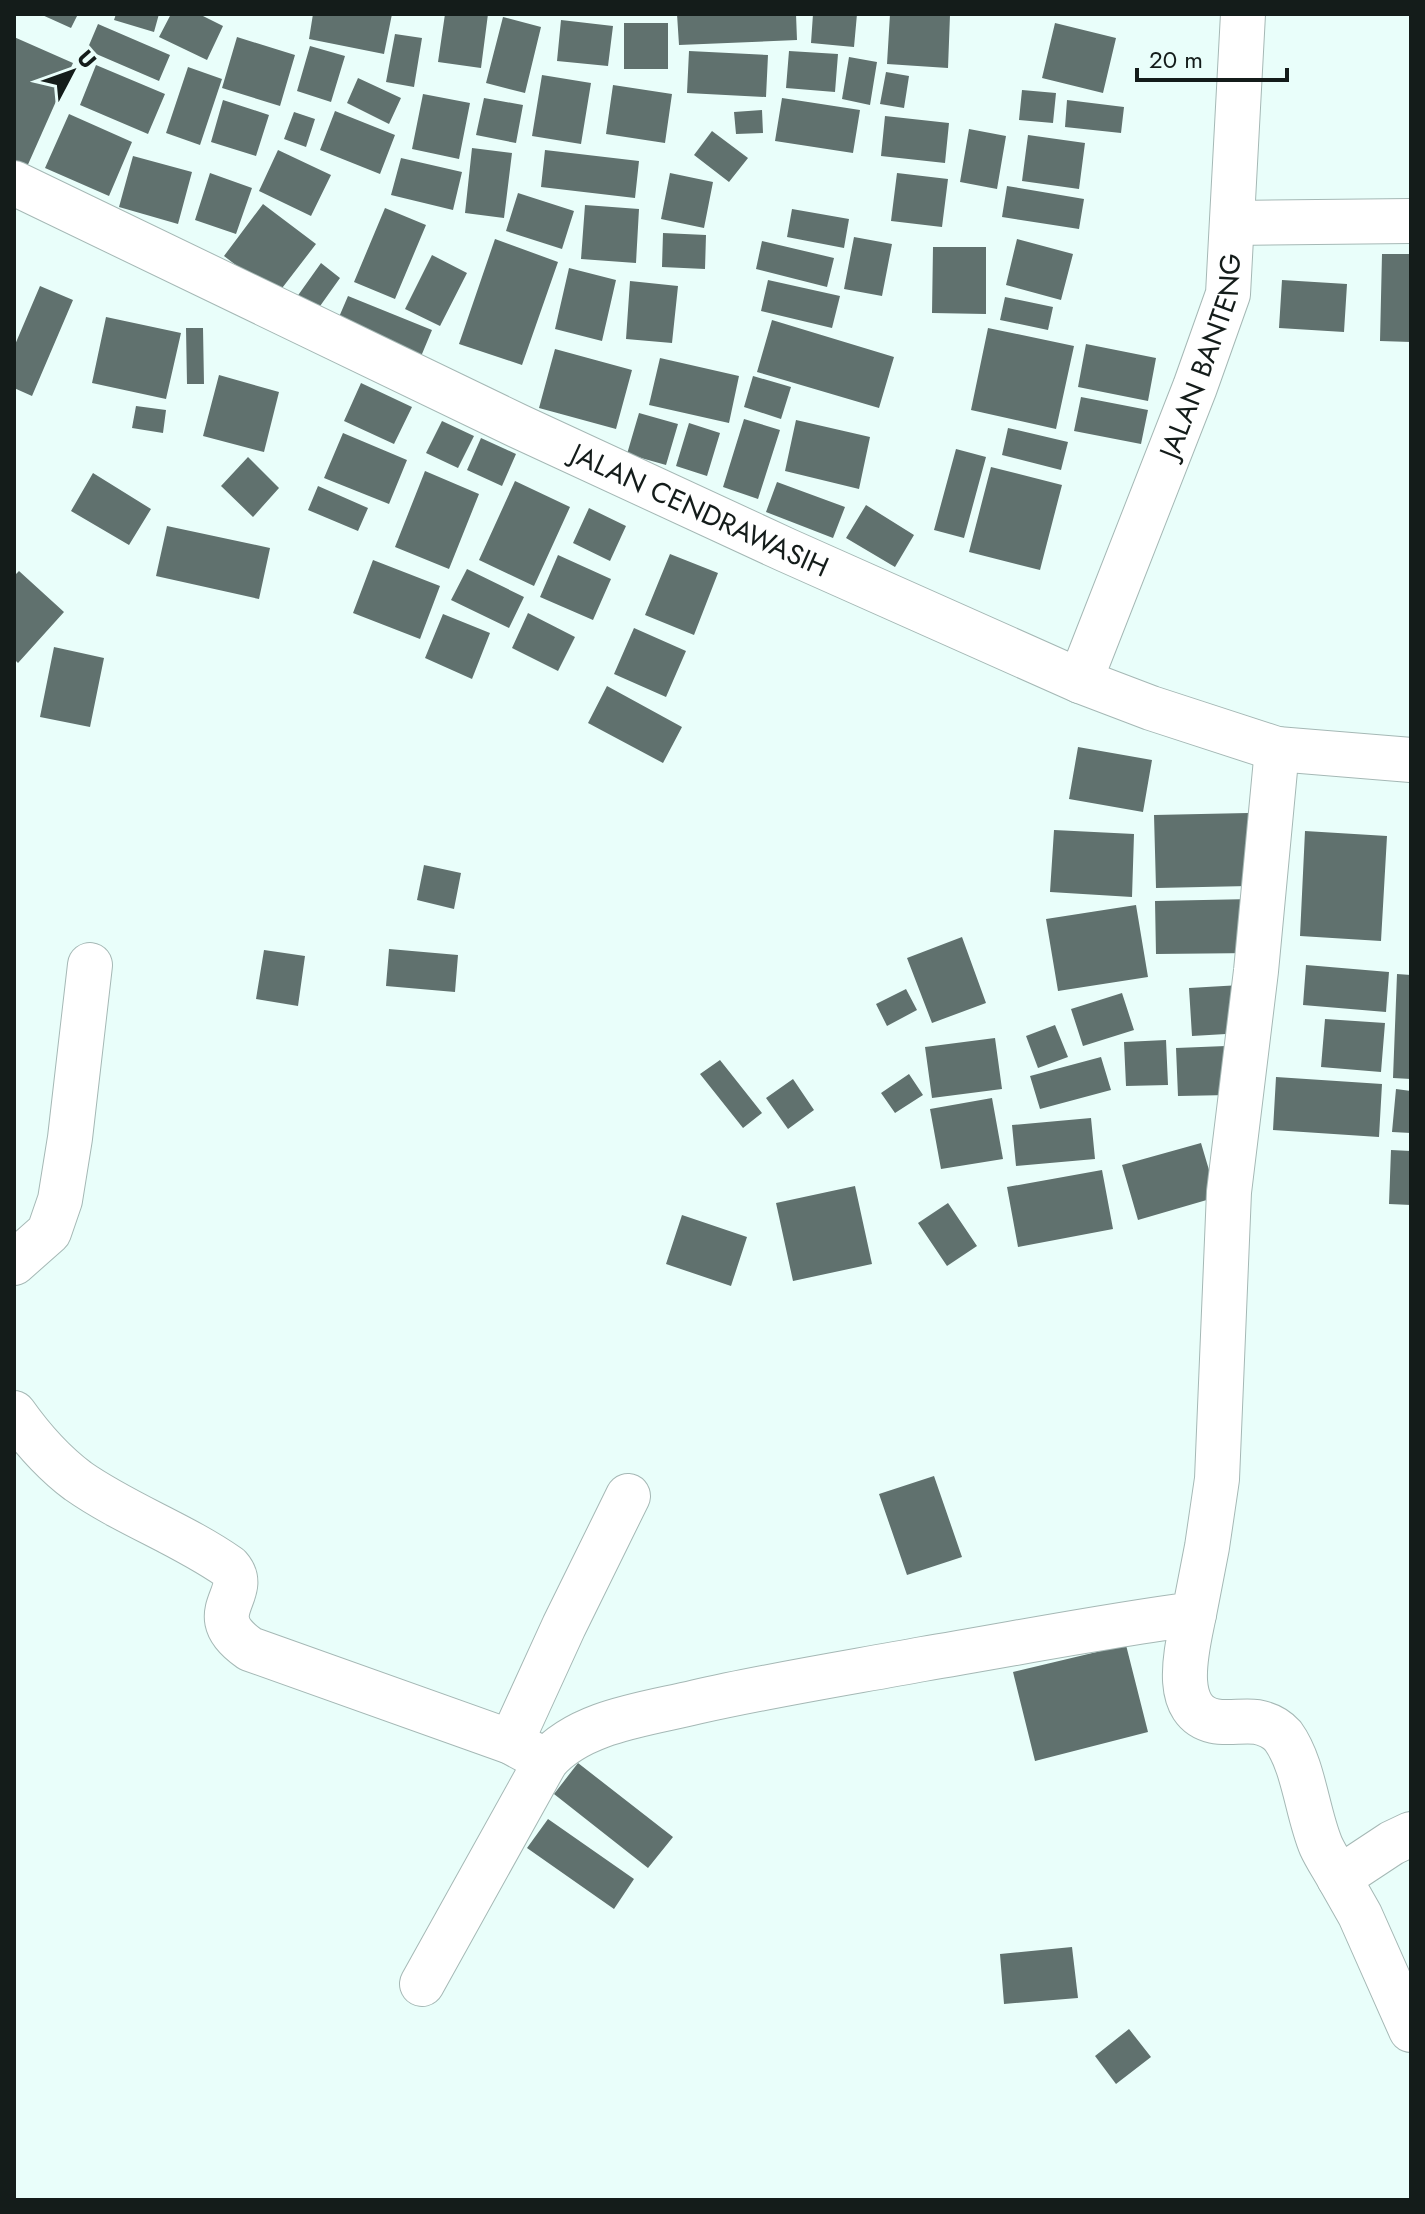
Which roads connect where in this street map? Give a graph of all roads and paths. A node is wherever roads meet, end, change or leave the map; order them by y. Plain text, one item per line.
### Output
1 (1243, 14) edge
2 (14, 183) edge
3 (1411, 221) edge
4 (1232, 223) junction
5 (1080, 681) junction
6 (1277, 749) junction
7 (1411, 760) edge
8 (90, 965) dead end
9 (14, 1263) edge
10 (14, 1413) edge
11 (628, 1496) dead end
12 (1194, 1614) junction
13 (528, 1751) junction
14 (1411, 1834) edge
15 (1339, 1878) junction
16 (422, 1984) dead end
17 (1411, 2030) edge

1 - 4 street, JALAN BANTENG
2 - 5 street, JALAN CENDRAWASIH
3 - 4 street
4 - 5 street, JALAN BANTENG
5 - 6 street, JALAN CENDRAWASIH
6 - 7 street, JALAN CENDRAWASIH
6 - 12 street
8 - 9 street
10 - 13 street
11 - 13 street
12 - 13 street
12 - 15 street
13 - 16 street
14 - 15 street
15 - 17 street

